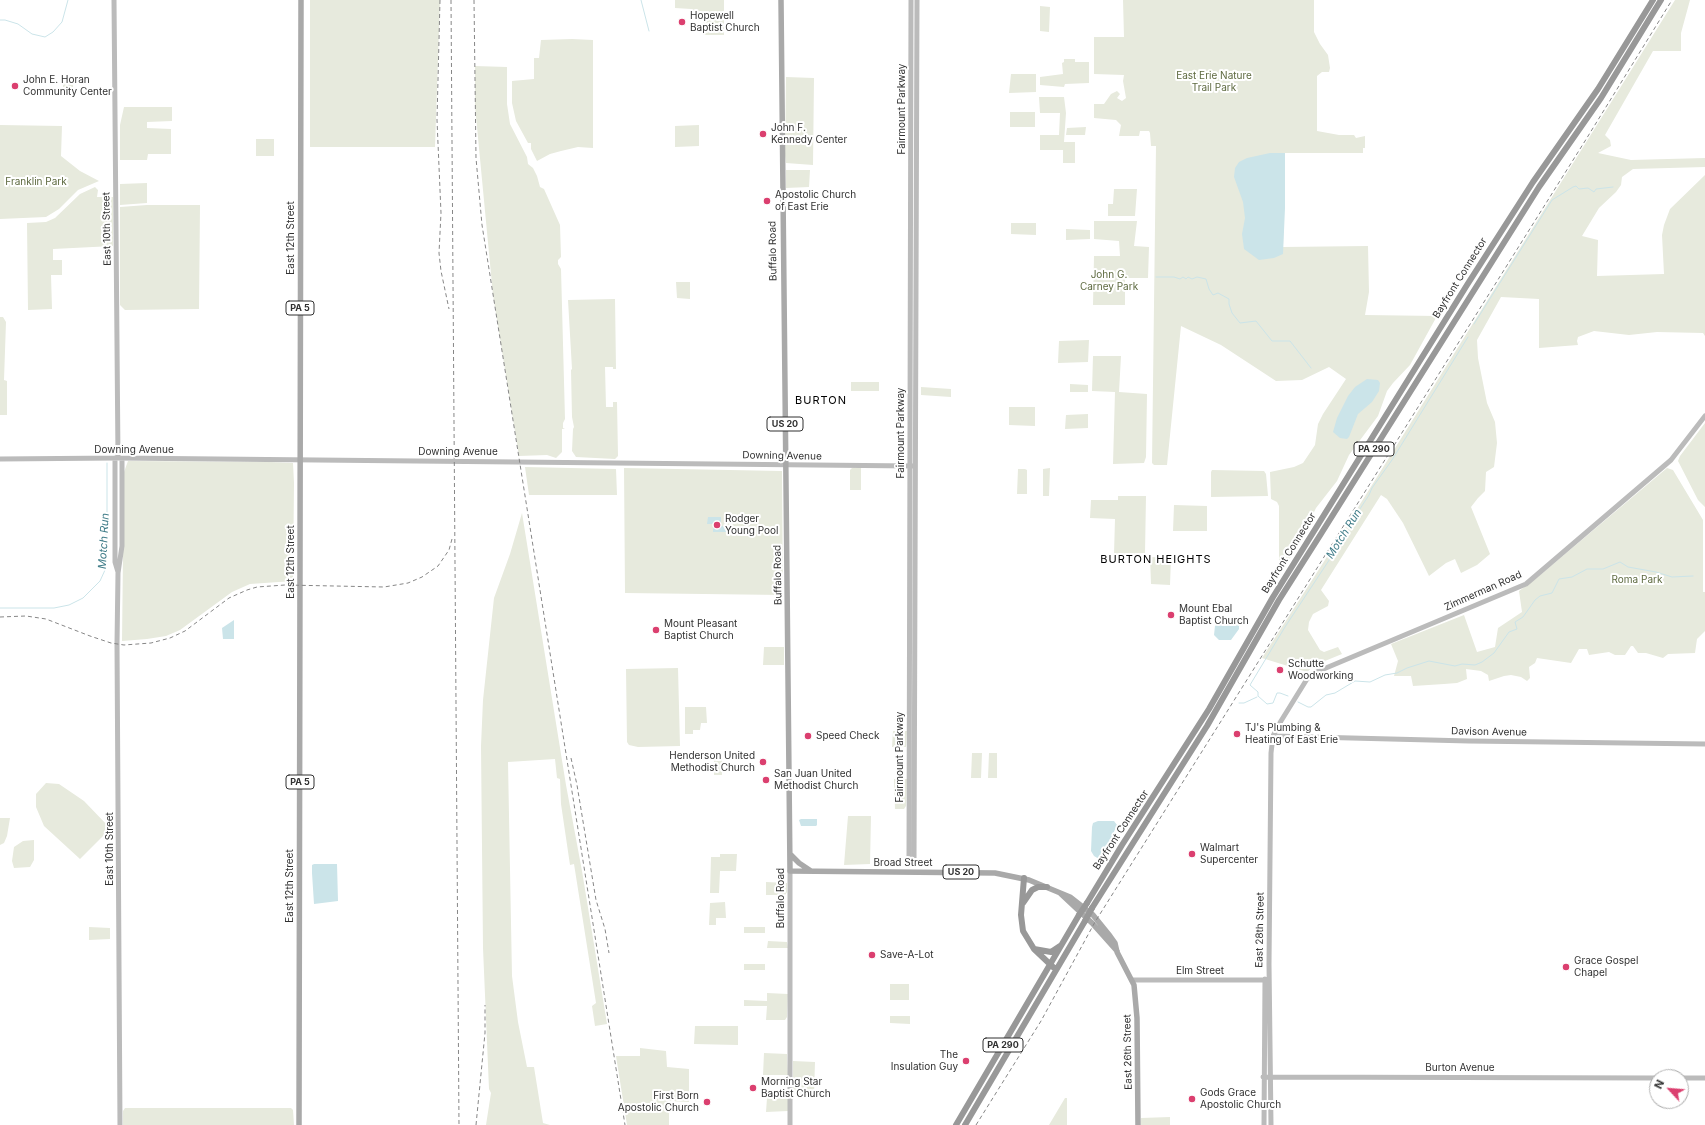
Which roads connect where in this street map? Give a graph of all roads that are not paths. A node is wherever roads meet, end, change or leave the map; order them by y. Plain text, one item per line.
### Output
1 (114, 0) edge
2 (301, 0) edge
3 (781, 0) edge
4 (911, 0) edge
5 (917, 0) edge
6 (1652, 0) edge
7 (1661, 0) edge
8 (1705, 416) edge
9 (118, 458) junction
10 (0, 459) edge
11 (300, 460) junction
12 (785, 465) junction
13 (909, 466) junction
14 (916, 466) junction
15 (1273, 736) junction
16 (1705, 744) edge
17 (790, 854) junction
18 (912, 864) junction
19 (790, 871) junction
20 (811, 871) junction
21 (911, 872) junction
22 (1024, 878) junction
23 (1047, 887) junction
24 (1022, 906) junction
25 (1063, 945) junction
26 (1034, 949) junction
27 (1051, 965) junction
28 (1056, 970) junction
29 (1132, 980) junction
30 (1267, 980) junction
31 (1263, 1077) junction
32 (1271, 1077) junction
33 (1649, 1078) edge
34 (1689, 1078) edge
35 (1705, 1078) edge
36 (120, 1125) edge
37 (299, 1125) edge
38 (790, 1125) edge
39 (956, 1125) edge
40 (965, 1125) edge
41 (1138, 1125) edge
42 (1264, 1125) edge
43 (1271, 1125) edge

1 - 9 street, East 10th Street
2 - 11 main road, East 12th Street / PA 5
3 - 12 main road, Buffalo Road / US 20
4 - 13 street, Fairmount Parkway
5 - 14 street, Fairmount Parkway
6 - 25 highway, Bayfront Connector / PA 290, bridge
7 - 28 highway, Bayfront Connector / PA 290, bridge
8 - 15 street, Zimmerman Road
9 - 10 street, Downing Avenue
9 - 11 street, Downing Avenue
9 - 36 street, East 10th Street
11 - 12 street, Downing Avenue
11 - 37 main road, East 12th Street / PA 5
12 - 13 street, Downing Avenue
12 - 17 main road, Buffalo Road / US 20
13 - 14 street, Downing Avenue
13 - 18 street, Fairmount Parkway
14 - 18 street, Fairmount Parkway
15 - 16 street, Davison Avenue
15 - 30 street, East 28th Street
17 - 19 main road, Buffalo Road / US 20
17 - 20 main road
18 - 21 street, Fairmount Parkway
19 - 20 main road, Broad Street / US 20
19 - 38 street, Buffalo Road
20 - 21 main road, Broad Street / US 20
21 - 22 main road, Broad Street / US 20
22 - 23 main road, Broad Street / US 20
22 - 24 highway
23 - 24 highway
23 - 29 main road, Broad Street / US 20
24 - 26 highway
25 - 26 highway
25 - 27 highway, Bayfront Connector / PA 290
26 - 27 highway
27 - 28 highway
27 - 39 highway, Bayfront Connector / PA 290
28 - 40 highway, Bayfront Connector / PA 290
29 - 30 street, Elm Street
29 - 41 main road, East 26th Street / US 20
30 - 31 street, East 28th Street
30 - 32 street, East 28th Street
31 - 32 street, Burton Avenue
31 - 42 street, East 28th Street
32 - 33 street, Burton Avenue
32 - 43 street, East 28th Street
34 - 35 street

